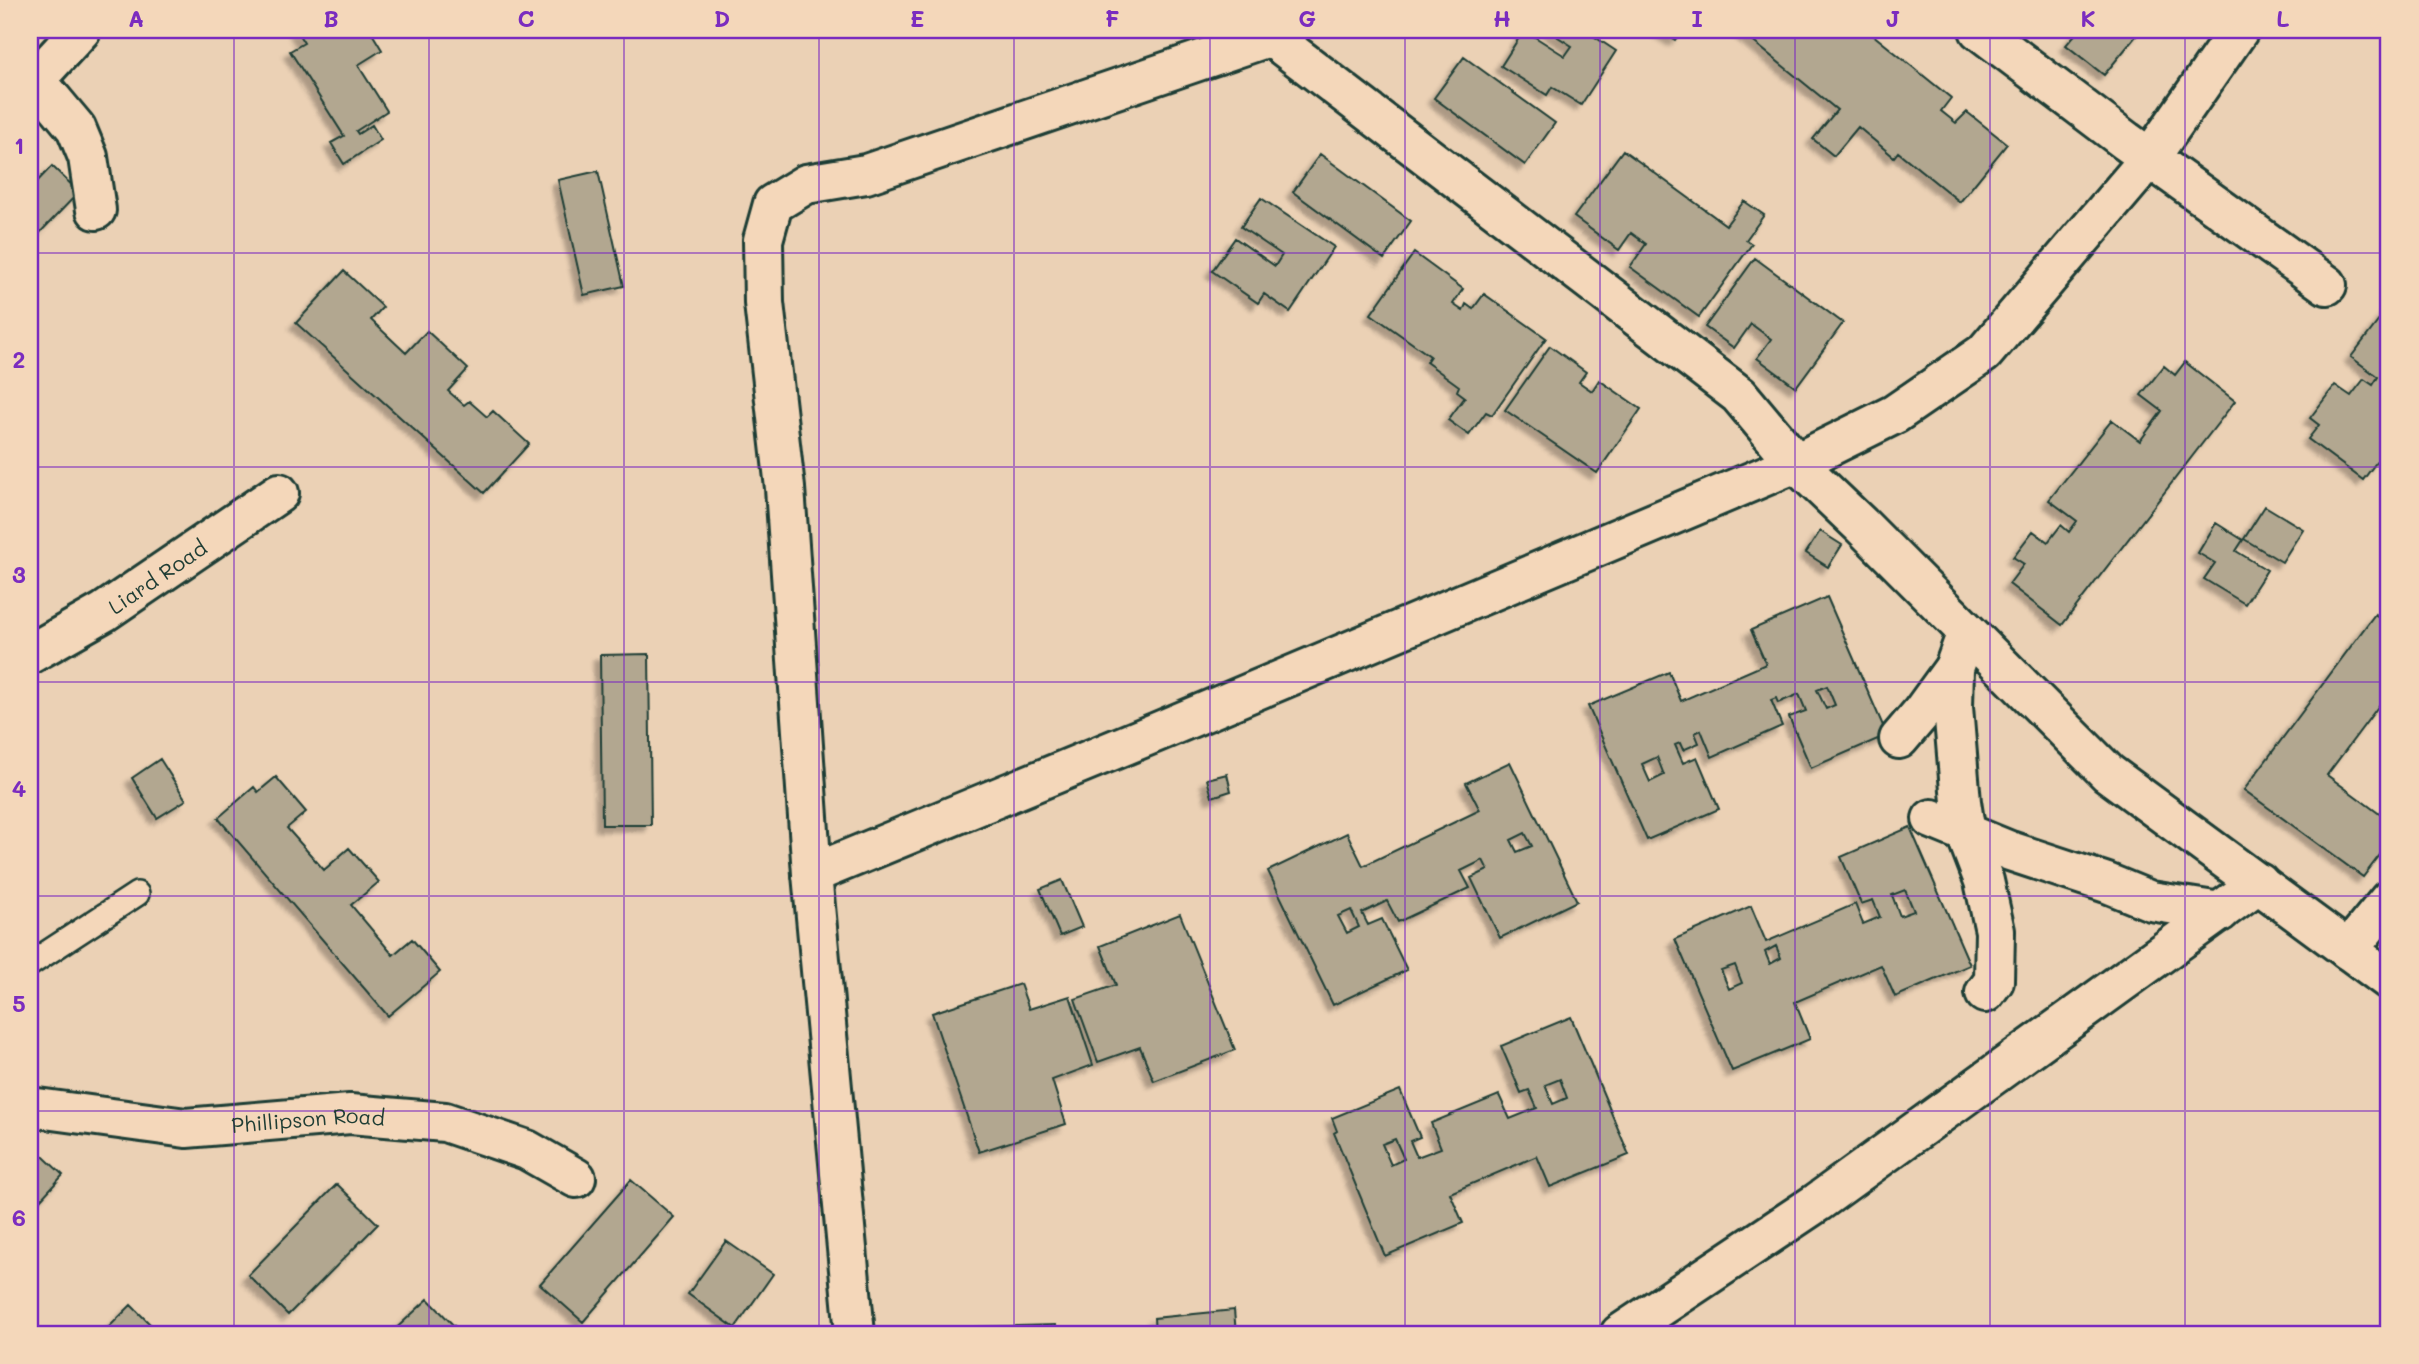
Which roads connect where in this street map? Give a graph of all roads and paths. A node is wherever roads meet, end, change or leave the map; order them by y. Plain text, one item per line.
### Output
1 (81, 30) edge
2 (1979, 30) edge
3 (2239, 30) edge
4 (1280, 33) edge
5 (33, 76) edge
6 (2150, 158) junction
7 (96, 210) dead end
8 (2327, 285) dead end
9 (1796, 463) junction
10 (279, 493) dead end
11 (1968, 632) junction
12 (30, 654) edge
13 (1954, 668) junction
14 (1899, 739) dead end
15 (1949, 827) junction
16 (812, 874) junction
17 (2259, 883) junction
18 (137, 894) dead end
19 (2389, 900) edge
20 (2220, 912) junction
21 (2348, 950) junction
22 (30, 964) edge
23 (2389, 980) edge
24 (1985, 993) dead end
25 (30, 1107) edge
26 (576, 1178) dead end
27 (855, 1334) edge
28 (1620, 1334) edge

1 - 5 street
2 - 6 street
3 - 6 street
4 - 9 street
4 - 16 street
5 - 7 street
6 - 8 street
6 - 9 street
9 - 11 street
9 - 16 street
10 - 12 street, Liard Road
11 - 13 street
11 - 17 street
13 - 14 street
13 - 15 street
15 - 20 street
15 - 24 street
16 - 27 street
17 - 20 street
17 - 21 street
18 - 22 lane
19 - 21 street
20 - 28 street
21 - 23 street
25 - 26 street, Phillipson Road

